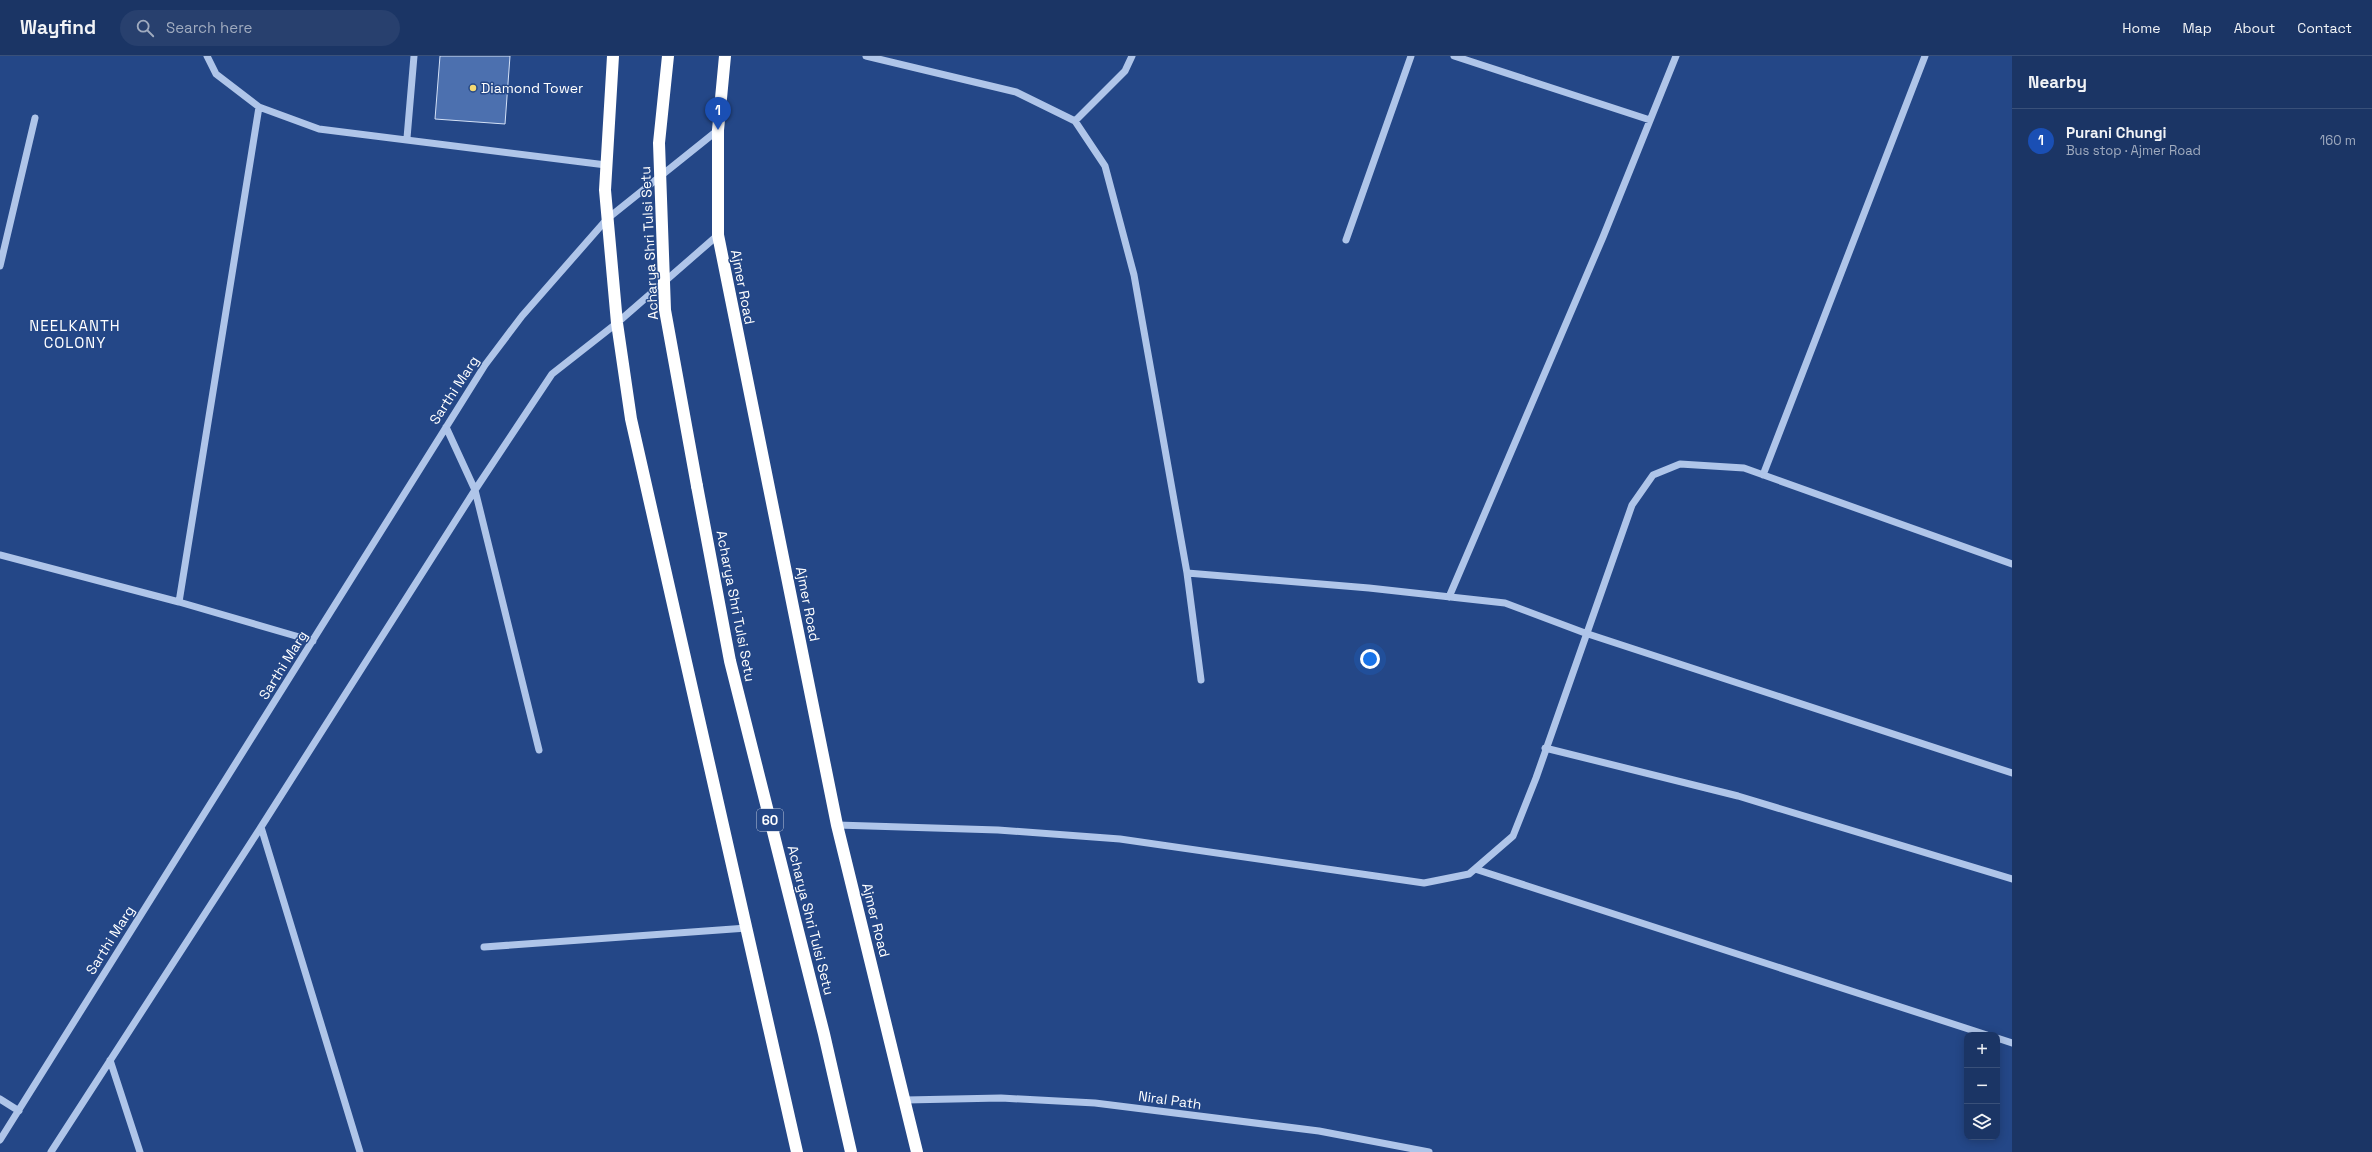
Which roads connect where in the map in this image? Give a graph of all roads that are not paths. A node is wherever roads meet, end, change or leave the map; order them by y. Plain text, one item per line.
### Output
1 (207, 56) edge
2 (414, 56) edge
3 (613, 56) edge
4 (668, 56) edge
5 (725, 56) edge
6 (866, 56) edge
7 (1132, 56) edge
8 (1411, 56) edge
9 (1454, 56) edge
10 (1676, 56) edge
11 (1925, 56) edge
12 (259, 107) junction
13 (35, 118) dead end
14 (1650, 120) junction
15 (1075, 121) junction
16 (718, 130) junction
17 (406, 138) junction
18 (606, 165) junction
19 (607, 219) junction
20 (718, 235) junction
21 (1346, 240) dead end
22 (0, 266) edge
23 (617, 323) junction
24 (446, 427) junction
25 (1763, 475) junction
26 (475, 490) junction
27 (0, 555) edge
28 (2011, 561) edge
29 (1187, 573) junction
30 (1449, 597) junction
31 (179, 602) junction
32 (1585, 633) junction
33 (313, 641) junction
34 (1201, 680) dead end
35 (1545, 748) junction
36 (539, 750) dead end
37 (2012, 773) edge
38 (837, 825) junction
39 (261, 827) junction
40 (1475, 869) junction
41 (2012, 879) edge
42 (747, 928) junction
43 (484, 947) dead end
44 (1978, 1032) edge
45 (2000, 1039) edge
46 (2012, 1043) edge
47 (110, 1060) junction
48 (0, 1099) edge
49 (906, 1100) junction
50 (18, 1111) junction
51 (0, 1140) edge
52 (51, 1152) edge
53 (140, 1152) edge
54 (360, 1152) edge
55 (797, 1152) edge
56 (851, 1152) edge
57 (917, 1152) edge
58 (1429, 1152) edge

1 - 12 street
2 - 17 street
3 - 18 highway
4 - 56 highway, Acharya Shri Tulsi Setu / 60, bridge
5 - 16 highway, Ajmer Road
6 - 15 street
7 - 15 street
8 - 21 street
9 - 14 street
10 - 14 street
11 - 25 street
12 - 17 street
12 - 31 street
13 - 22 street
14 - 30 street
15 - 29 street
16 - 19 street, Sarthi Marg
16 - 20 highway, Ajmer Road
17 - 18 street
18 - 19 highway
19 - 23 highway
19 - 24 street, Sarthi Marg
20 - 23 street
20 - 38 highway, Ajmer Road
23 - 26 street
23 - 42 highway
24 - 26 street
24 - 33 street, Sarthi Marg
25 - 28 street
25 - 32 street
26 - 36 street
26 - 39 street
27 - 31 street
29 - 30 street
29 - 34 street
30 - 32 street
31 - 33 street
32 - 35 street
32 - 37 street
33 - 50 street, Sarthi Marg
35 - 40 street
35 - 41 street
38 - 40 street
38 - 49 highway, Ajmer Road
39 - 47 street
39 - 54 street
40 - 44 street
42 - 43 street
42 - 55 highway
45 - 46 street
47 - 52 street
47 - 53 street
48 - 50 street
49 - 57 highway, Ajmer Road
49 - 58 street, Niral Path
50 - 51 street, Sarthi Marg

